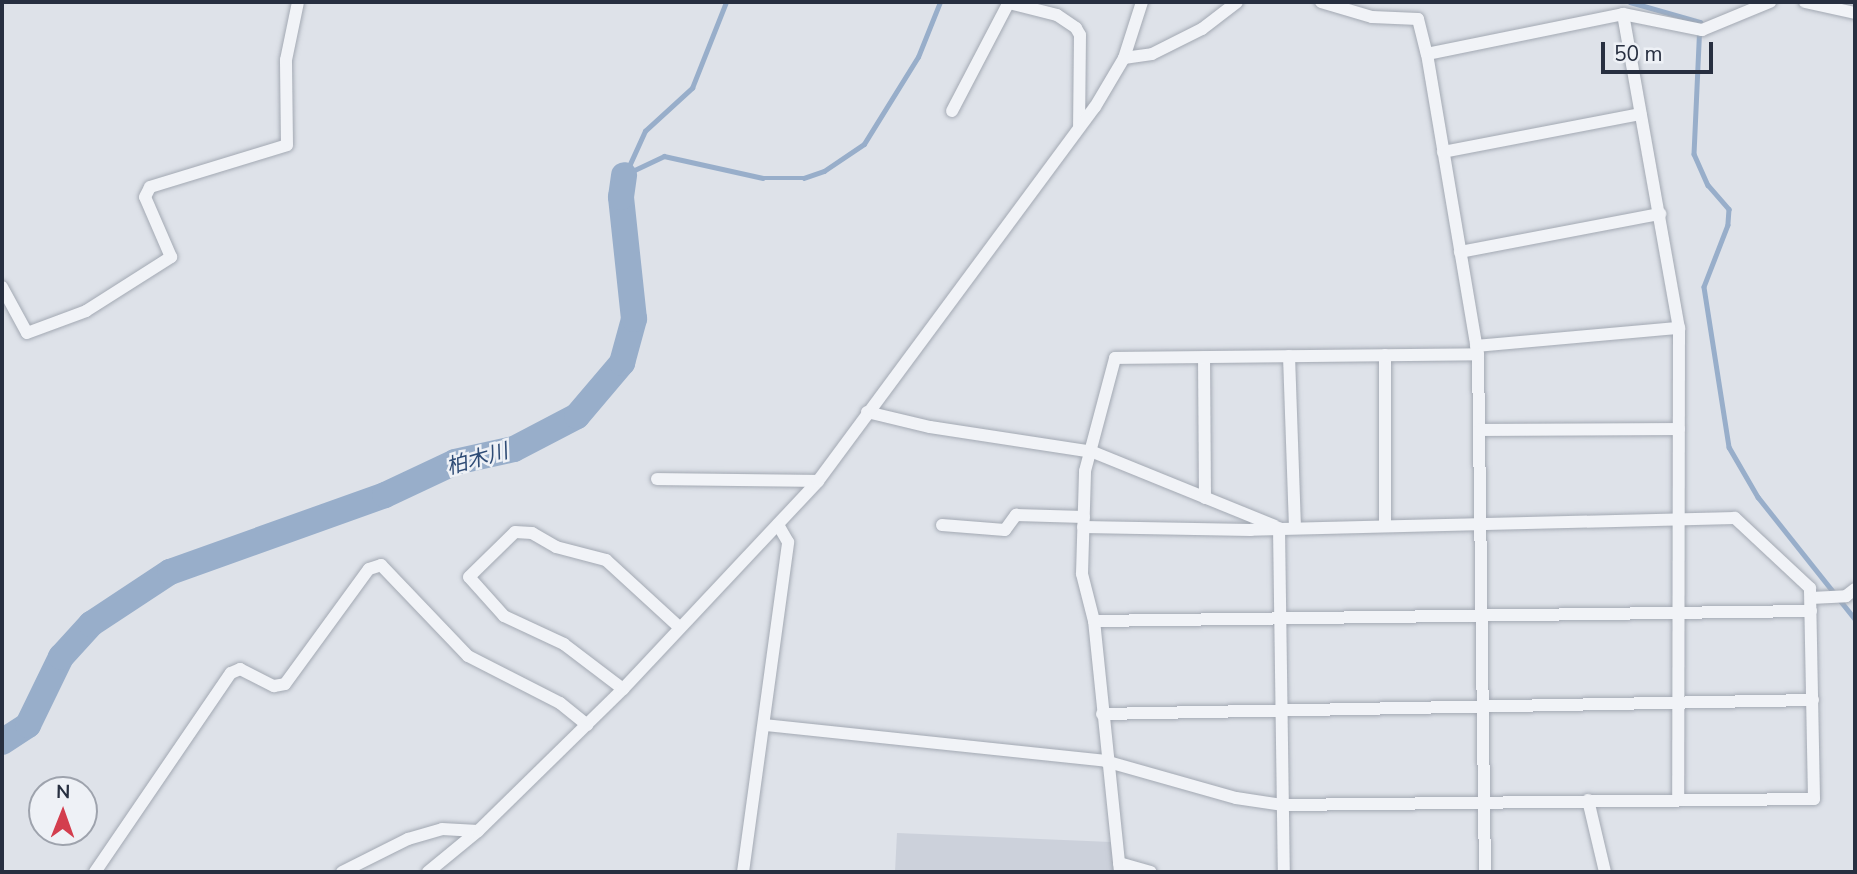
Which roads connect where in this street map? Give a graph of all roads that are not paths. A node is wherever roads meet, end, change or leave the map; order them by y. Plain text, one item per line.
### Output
1 (298, 2) edge
2 (1009, 2) edge
3 (1142, 2) edge
4 (1237, 2) edge
5 (1321, 2) edge
6 (1770, 2) edge
7 (1805, 2) edge
8 (1623, 13) junction
9 (1855, 13) edge
10 (1427, 54) junction
11 (1124, 58) junction
12 (952, 111) dead end
13 (1640, 114) junction
14 (1079, 126) junction
15 (1443, 152) junction
16 (1660, 215) junction
17 (1460, 252) junction
18 (2, 288) edge
19 (1679, 328) junction
20 (1477, 350) junction
21 (1385, 355) junction
22 (1289, 356) junction
23 (1204, 357) junction
24 (867, 412) junction
25 (1678, 429) junction
26 (1480, 430) junction
27 (1093, 452) junction
28 (657, 479) dead end
29 (818, 481) junction
30 (1205, 498) junction
31 (1678, 517) junction
32 (1084, 522) junction
33 (1482, 522) junction
34 (778, 525) junction
35 (942, 525) dead end
36 (1385, 525) junction
37 (1295, 527) junction
38 (1279, 528) junction
39 (1855, 590) edge
40 (1811, 604) junction
41 (1678, 613) junction
42 (1483, 615) junction
43 (1280, 618) junction
44 (1094, 621) junction
45 (678, 626) junction
46 (623, 689) junction
47 (1813, 700) junction
48 (1678, 702) junction
49 (1484, 706) junction
50 (1281, 711) junction
51 (1101, 715) junction
52 (587, 725) junction
53 (765, 726) junction
54 (1105, 761) junction
55 (1678, 799) junction
56 (1588, 800) junction
57 (1484, 801) junction
58 (1283, 805) junction
59 (478, 831) junction
60 (1119, 868) edge
61 (95, 872) edge
62 (342, 872) edge
63 (428, 872) edge
64 (743, 872) edge
65 (1151, 872) edge
66 (1284, 872) edge
67 (1485, 872) edge
68 (1605, 872) edge

1 - 18 street
2 - 12 street
2 - 14 street
3 - 11 street
4 - 11 street
5 - 10 street
6 - 8 street
7 - 9 street
8 - 10 street
8 - 13 street
10 - 15 street
11 - 14 street
13 - 15 street
13 - 16 street
14 - 24 street
15 - 17 street
16 - 17 street
16 - 19 street
17 - 20 street
19 - 20 street
19 - 25 street
20 - 21 street
20 - 26 street
21 - 22 street
21 - 36 street
22 - 23 street
22 - 37 street
23 - 27 street
23 - 30 street
24 - 27 street
24 - 29 street
25 - 26 street
25 - 31 street
26 - 33 street
27 - 30 street
27 - 32 street
28 - 29 street
29 - 34 street
30 - 38 street
31 - 33 street
31 - 40 street
31 - 41 street
32 - 35 street
32 - 38 street
32 - 44 street
33 - 36 street
33 - 42 street
34 - 45 street
34 - 53 street
36 - 37 street
37 - 38 street
38 - 43 street
39 - 40 street
40 - 41 street
40 - 47 street
41 - 42 street
41 - 48 street
42 - 43 street
42 - 49 street
43 - 44 street
43 - 50 street
44 - 51 street
45 - 46 street
45 - 46 street
46 - 52 street
47 - 48 street
47 - 55 street
48 - 49 street
48 - 55 street
49 - 50 street
49 - 57 street
50 - 51 street
50 - 58 street
51 - 54 street
52 - 59 street
52 - 61 street
53 - 54 street
53 - 64 street
54 - 58 street
54 - 60 street
55 - 56 street
56 - 57 street
56 - 68 street
57 - 58 street
57 - 67 street
58 - 66 street
59 - 62 street
59 - 63 street
60 - 65 street

